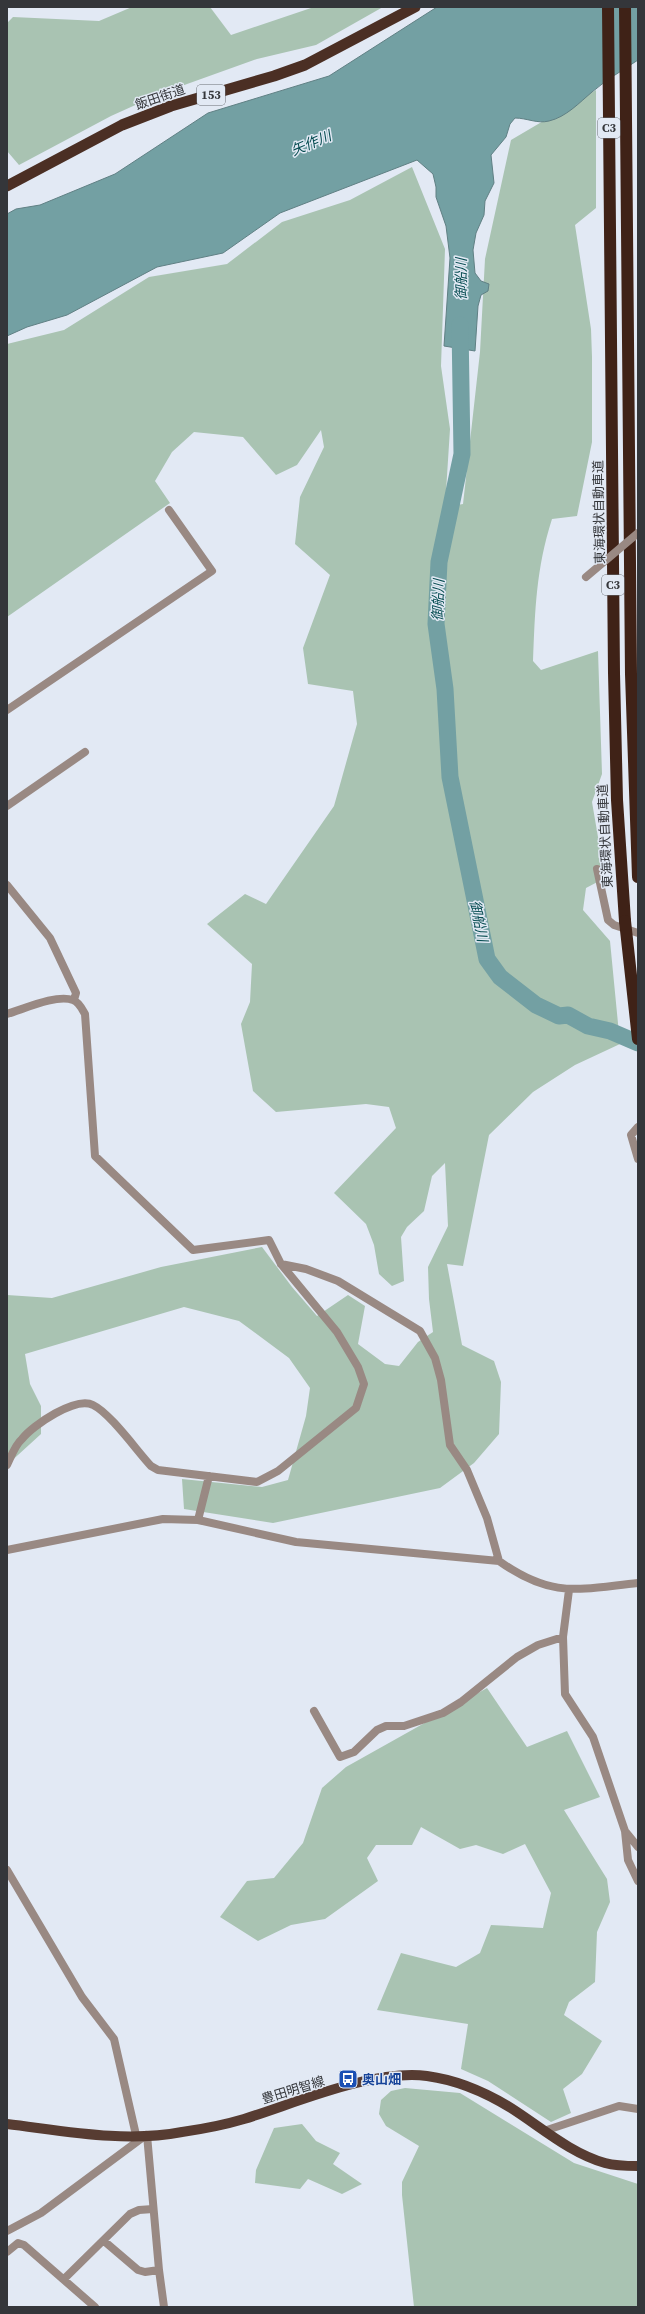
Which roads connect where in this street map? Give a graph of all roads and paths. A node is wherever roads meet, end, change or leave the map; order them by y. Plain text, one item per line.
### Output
1 (415, 7) edge
2 (608, 7) edge
3 (625, 7) edge
4 (7, 186) edge
5 (169, 510) dead end
6 (638, 533) edge
7 (586, 577) dead end
8 (7, 710) edge
9 (85, 752) dead end
10 (7, 806) edge
11 (597, 869) dead end
12 (638, 877) edge
13 (7, 885) edge
14 (638, 933) edge
15 (74, 1000) junction
16 (7, 1014) edge
17 (638, 1039) edge
18 (638, 1127) edge
19 (638, 1159) edge
20 (282, 1264) junction
21 (7, 1465) edge
22 (209, 1476) junction
23 (198, 1520) junction
24 (7, 1550) edge
25 (499, 1562) junction
26 (638, 1583) edge
27 (570, 1590) junction
28 (564, 1637) junction
29 (314, 1711) dead end
30 (624, 1831) junction
31 (638, 1847) edge
32 (7, 1870) edge
33 (638, 1881) edge
34 (638, 2109) edge
35 (7, 2124) edge
36 (544, 2131) junction
37 (136, 2135) junction
38 (147, 2135) junction
39 (638, 2166) edge
40 (153, 2209) junction
41 (7, 2230) edge
42 (104, 2241) junction
43 (7, 2252) edge
44 (159, 2270) junction
45 (64, 2279) junction
46 (95, 2307) edge
47 (164, 2307) edge

1 - 4 highway, 飯田街道 / 153
2 - 17 highway, 東海環状自動車道 / C3, bridge
3 - 12 highway, C3
5 - 8 street
6 - 7 street, bridge
9 - 10 street
11 - 14 street
13 - 15 street
15 - 16 street
15 - 20 street
18 - 19 street
20 - 22 street
20 - 25 street
21 - 22 street
22 - 23 street
23 - 24 street
23 - 25 street
25 - 27 street
26 - 27 street
27 - 28 street
28 - 29 street
28 - 30 street
30 - 31 street
30 - 33 street
32 - 37 street
34 - 36 street
35 - 37 main road, 豊田明智線
36 - 38 main road, 豊田明智線
36 - 39 main road, 豊田明智線
37 - 38 main road, 豊田明智線
38 - 40 street
38 - 41 street
40 - 42 street
40 - 44 street
42 - 44 street
42 - 45 street
43 - 45 street
44 - 47 street
45 - 46 street

